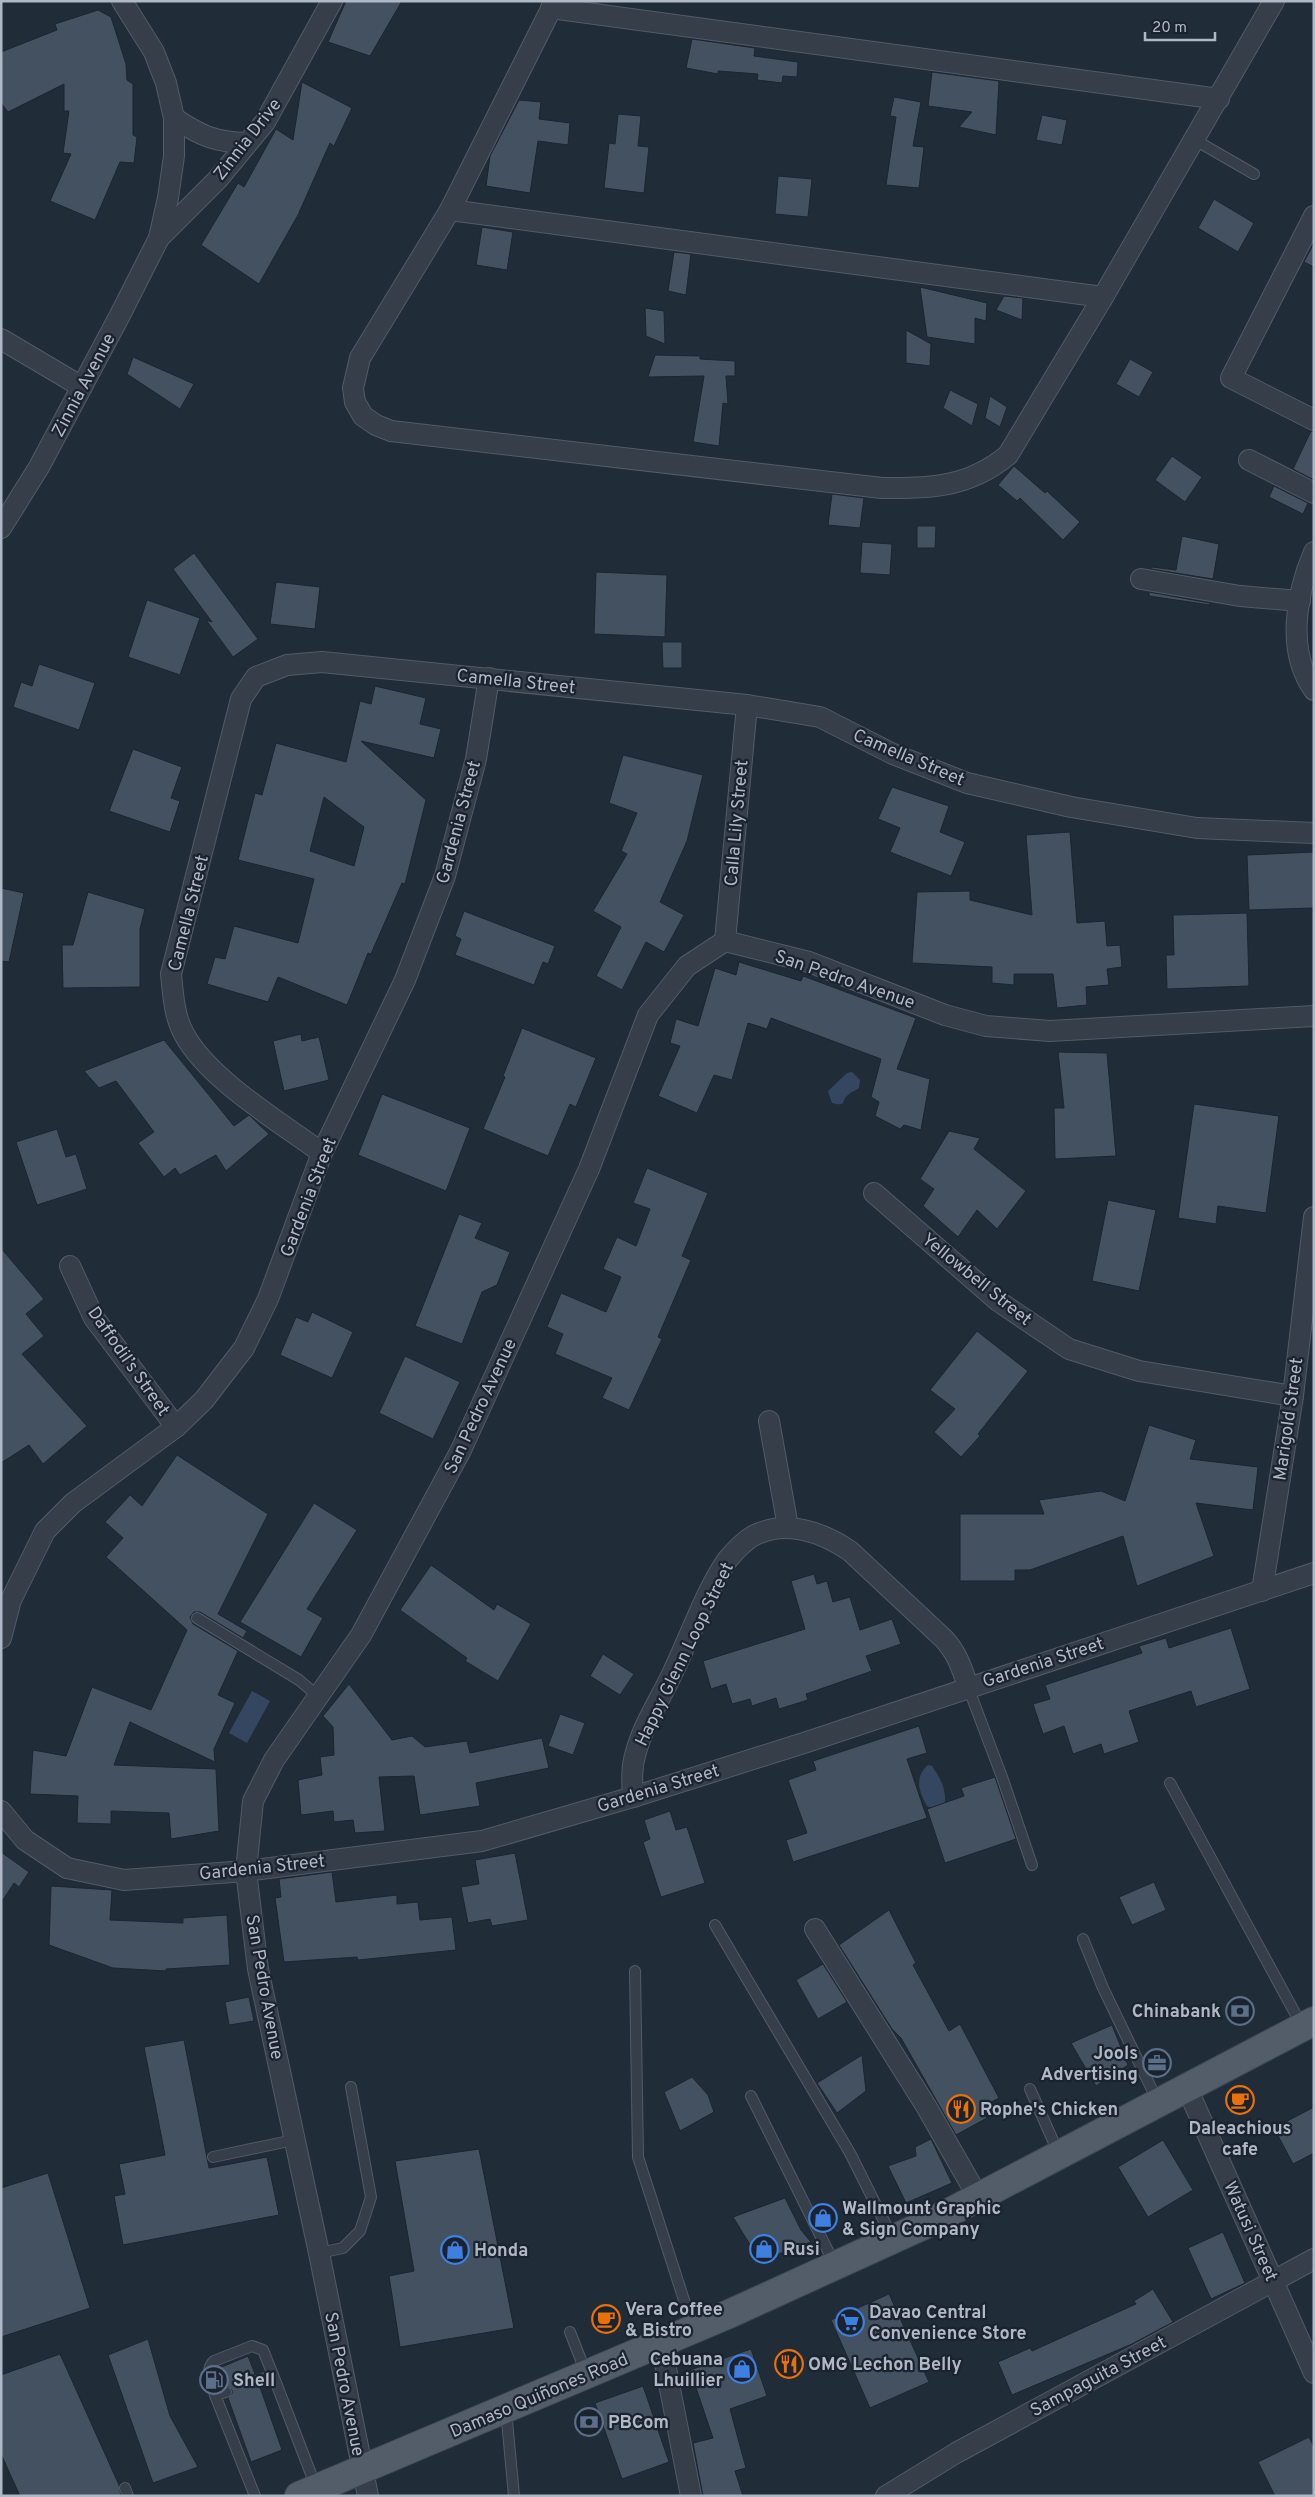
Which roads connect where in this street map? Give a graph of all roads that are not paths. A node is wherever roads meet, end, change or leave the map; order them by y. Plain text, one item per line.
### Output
1 (122, 1) edge
2 (332, 1) edge
3 (1274, 1) edge
4 (553, 5) edge
5 (1219, 99) junction
6 (174, 118) junction
7 (1195, 140) junction
8 (247, 144) junction
9 (1254, 174) dead end
10 (450, 210) junction
11 (1314, 216) edge
12 (159, 238) junction
13 (1103, 297) junction
14 (1, 339) edge
15 (82, 387) junction
16 (1314, 420) edge
17 (1249, 460) dead end
18 (1314, 493) edge
19 (1, 528) edge
20 (1314, 552) edge
21 (1141, 579) dead end
22 (1306, 589) edge
23 (488, 678) junction
24 (1314, 690) edge
25 (748, 705) junction
26 (1314, 833) edge
27 (725, 941) junction
28 (1314, 1016) edge
29 (322, 1153) junction
30 (874, 1193) dead end
31 (1314, 1217) edge
32 (70, 1266) dead end
33 (1293, 1396) junction
34 (769, 1421) dead end
35 (176, 1427) junction
36 (788, 1527) junction
37 (1314, 1573) edge
38 (1262, 1591) junction
39 (197, 1618) dead end
40 (1, 1638) edge
41 (968, 1686) junction
42 (319, 1696) junction
43 (1170, 1783) dead end
44 (633, 1797) junction
45 (1, 1811) edge
46 (1032, 1865) dead end
47 (246, 1871) junction
48 (714, 1925) dead end
49 (815, 1928) dead end
50 (1083, 1939) dead end
51 (635, 1970) dead end
52 (1308, 2024) edge
53 (351, 2088) dead end
54 (1187, 2088) junction
55 (1030, 2089) dead end
56 (751, 2096) dead end
57 (1159, 2104) junction
58 (294, 2140) junction
59 (1059, 2155) junction
60 (213, 2157) dead end
61 (978, 2197) junction
62 (893, 2239) junction
63 (320, 2253) junction
64 (1314, 2259) edge
65 (835, 2266) junction
66 (1273, 2281) junction
67 (694, 2329) junction
68 (570, 2332) dead end
69 (661, 2343) junction
70 (1314, 2374) edge
71 (273, 2375) junction
72 (586, 2375) junction
73 (257, 2381) dead end
74 (226, 2392) dead end
75 (215, 2395) junction
76 (506, 2408) junction
77 (362, 2469) junction
78 (308, 2492) edge
79 (255, 2496) edge
80 (368, 2496) edge
81 (514, 2496) edge
82 (691, 2496) edge
83 (886, 2496) edge

1 - 6 street
2 - 8 street, Zinnia Drive
3 - 5 street
4 - 5 street
4 - 10 street
5 - 7 street
6 - 8 street
6 - 12 street
7 - 9 lane
7 - 13 street
8 - 12 street, Zinnia Drive
10 - 13 street
10 - 13 street
11 - 16 street
12 - 15 street, Zinnia Avenue
14 - 15 street
15 - 19 street, Zinnia Avenue
17 - 18 street
20 - 22 street
21 - 22 street
22 - 24 street
23 - 25 street, Camella Street
23 - 29 street, Gardenia Street
23 - 29 street, Camella Street
25 - 26 street, Camella Street
25 - 27 street, Calla Lily Street
27 - 28 street, San Pedro Avenue
27 - 42 street, San Pedro Avenue
29 - 35 street, Gardenia Street
30 - 33 street, Yellowbell Street
31 - 33 street, Marigold Street
32 - 35 street, Daffodil’s Street
33 - 38 street, Marigold Street
34 - 36 street
35 - 40 street, Gardenia Street
36 - 41 street, Happy Glenn Loop Street
36 - 44 street, Happy Glenn Loop Street
37 - 38 street, Gardenia Street
38 - 41 street, Gardenia Street
39 - 42 lane
41 - 44 street, Gardenia Street
41 - 46 lane
42 - 47 street, San Pedro Avenue
43 - 52 lane
44 - 47 street, Gardenia Street
45 - 47 street, Gardenia Street
47 - 58 street, San Pedro Avenue
48 - 62 lane
49 - 61 street
50 - 57 lane
51 - 67 lane
52 - 54 main road, Damaso Quiñones Road
53 - 63 lane
54 - 57 main road, Damaso Quiñones Road
54 - 66 street, Watusi Street
55 - 59 lane
56 - 65 lane
57 - 59 main road, Damaso Quiñones Road
58 - 60 lane
58 - 63 street, San Pedro Avenue
59 - 61 main road, Damaso Quiñones Road
61 - 62 main road, Damaso Quiñones Road
62 - 65 main road, Damaso Quiñones Road
63 - 77 street, San Pedro Avenue
64 - 66 street, Sampaguita Street
65 - 67 main road, Damaso Quiñones Road
66 - 70 street, Watusi Street
66 - 83 street, Sampaguita Street
67 - 69 main road, Damaso Quiñones Road
68 - 72 lane
69 - 72 main road, Damaso Quiñones Road
69 - 82 street
71 - 73 lane
71 - 75 lane
71 - 78 lane
72 - 76 main road, Damaso Quiñones Road
74 - 75 lane
75 - 79 lane
76 - 77 main road, Damaso Quiñones Road
76 - 81 lane
77 - 78 main road, Damaso Quiñones Road
77 - 80 street, San Pedro Avenue

